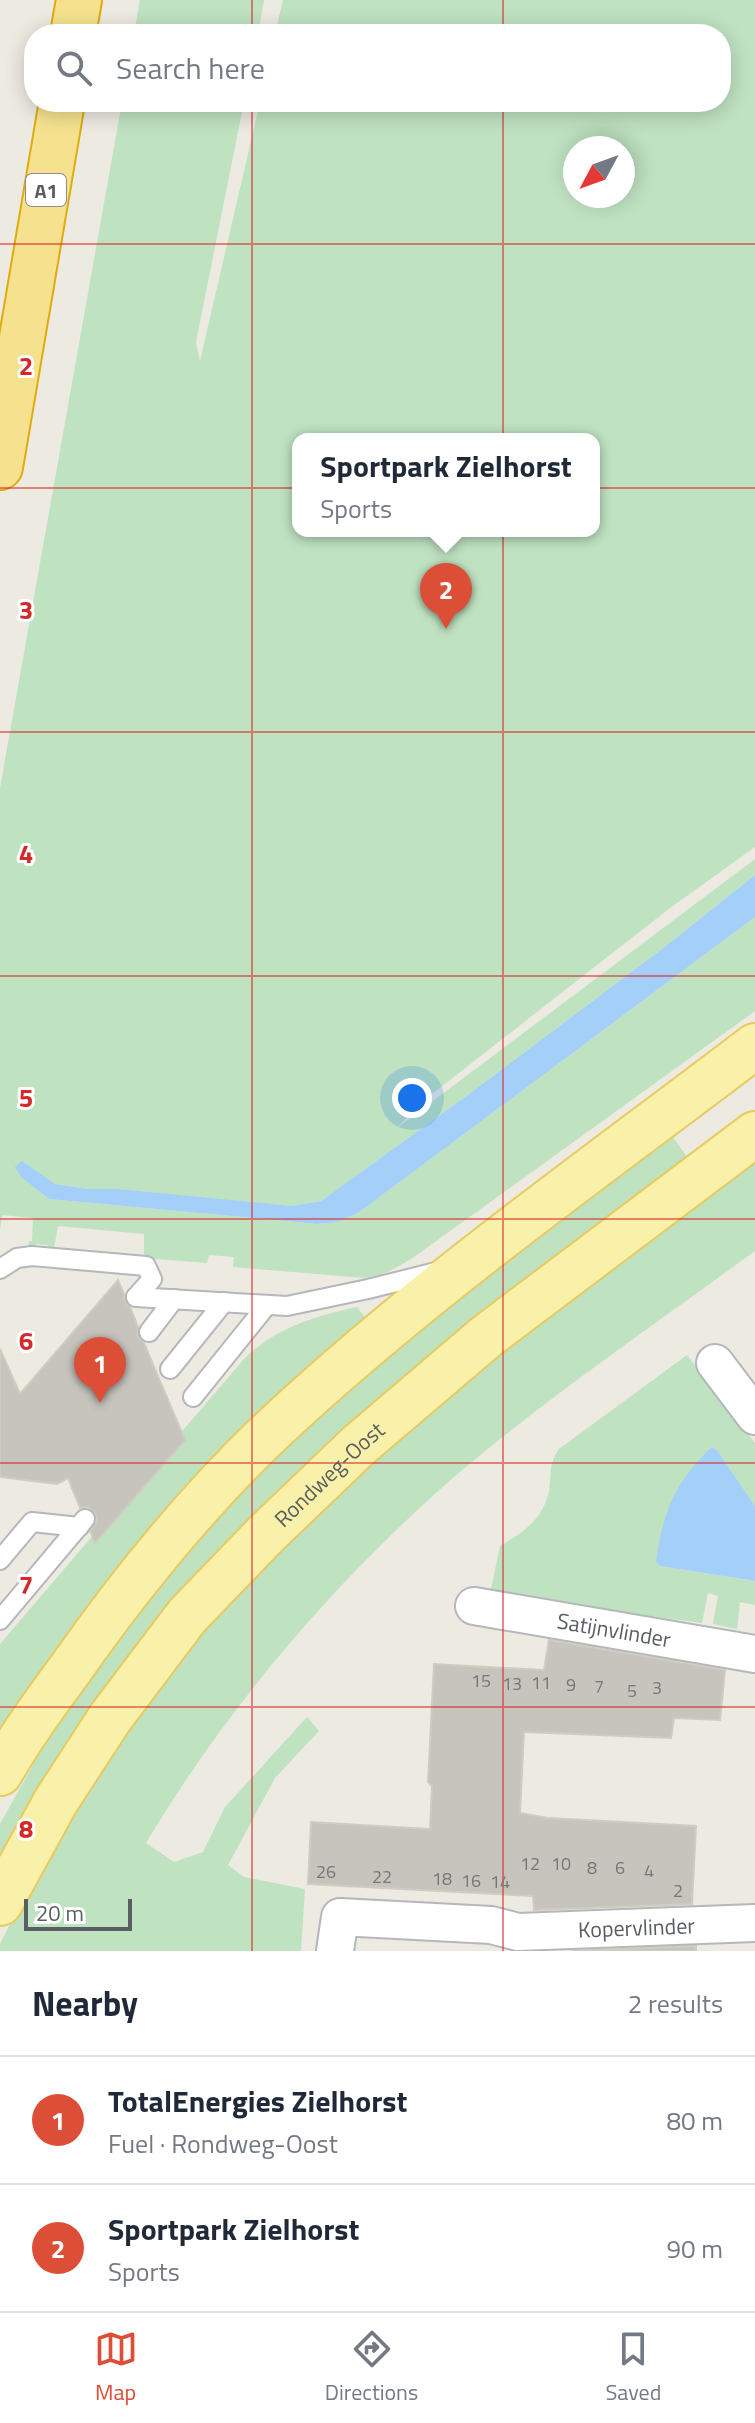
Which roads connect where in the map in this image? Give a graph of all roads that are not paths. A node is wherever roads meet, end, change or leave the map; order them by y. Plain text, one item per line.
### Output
1 (79, 0) edge
2 (75, 24) edge
3 (60, 112) edge
4 (0, 467) edge
5 (755, 1046) edge
6 (755, 1134) edge
7 (471, 1262) junction
8 (0, 1269) edge
9 (174, 1299) junction
10 (224, 1302) junction
11 (267, 1305) junction
12 (149, 1332) dead end
13 (715, 1363) dead end
14 (170, 1369) dead end
15 (193, 1397) dead end
16 (755, 1416) edge
17 (0, 1560) edge
18 (474, 1606) dead end
19 (3, 1612) edge
20 (755, 1654) edge
21 (0, 1773) edge
22 (0, 1903) edge
23 (755, 1923) edge
24 (510, 1942) edge
25 (335, 1951) edge

1 - 2 highway
3 - 4 highway, A1
5 - 7 main road
6 - 22 main road, Rondweg-Oost
7 - 11 lane
7 - 21 main road
8 - 9 lane
9 - 10 lane
9 - 12 lane
10 - 11 lane
10 - 14 lane
11 - 15 lane
13 - 16 street
17 - 19 lane
18 - 20 street, Satijnvlinder
23 - 24 street, Kopervlinder
24 - 25 street, Kopervlinder

